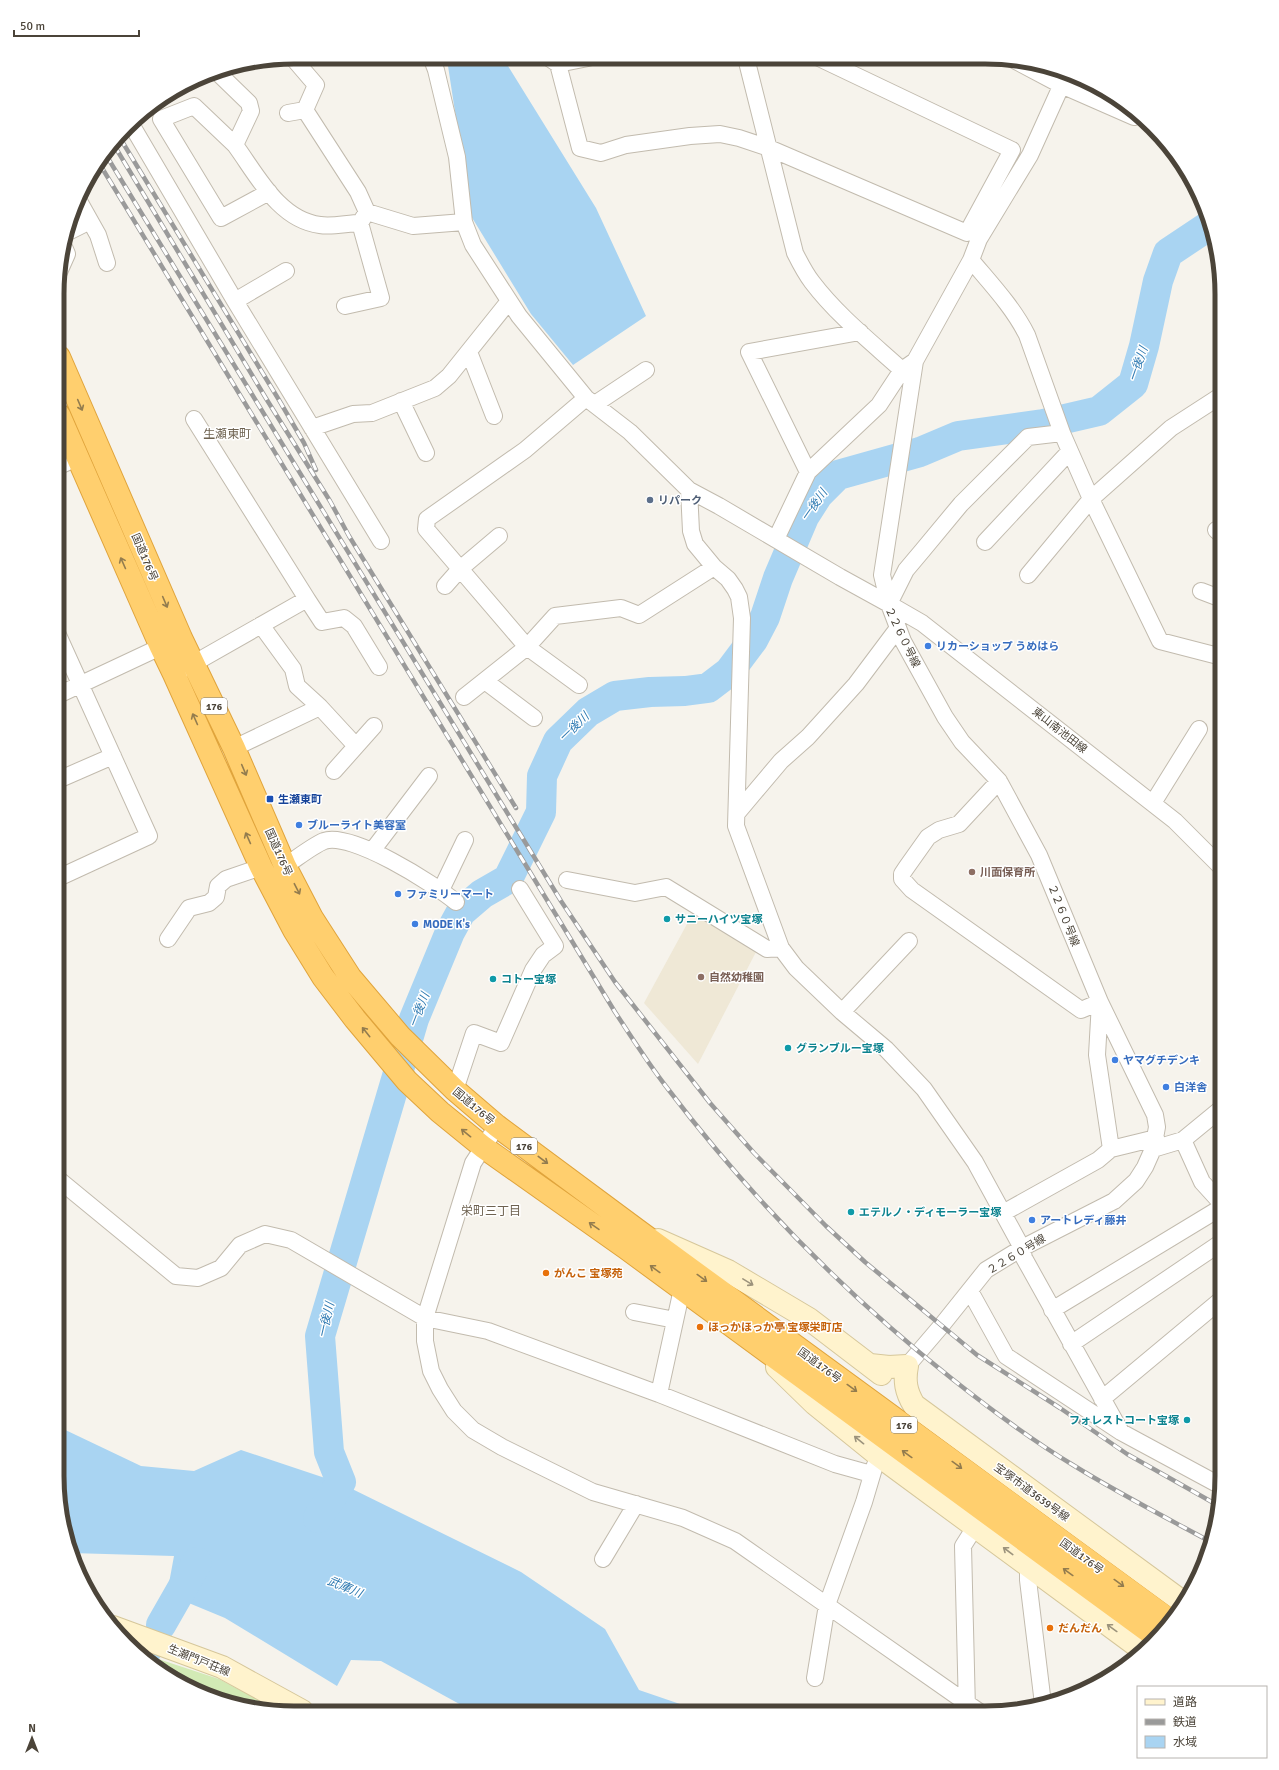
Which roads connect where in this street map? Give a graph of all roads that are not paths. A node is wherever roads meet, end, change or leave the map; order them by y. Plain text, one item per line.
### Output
1 (298, 64) edge
2 (437, 64) edge
3 (555, 64) edge
4 (748, 64) edge
5 (832, 64) edge
6 (1050, 74) edge
7 (222, 76) edge
8 (1064, 79) edge
9 (1122, 109) edge
10 (305, 110) junction
11 (288, 114) dead end
12 (134, 129) edge
13 (235, 145) junction
14 (769, 148) junction
15 (269, 192) junction
16 (82, 206) edge
17 (364, 217) junction
18 (90, 221) junction
19 (464, 222) junction
20 (74, 229) edge
21 (973, 236) junction
22 (971, 260) junction
23 (107, 263) dead end
24 (286, 271) dead end
25 (235, 301) junction
26 (509, 301) junction
27 (345, 306) dead end
28 (860, 332) junction
29 (469, 352) junction
30 (908, 365) junction
31 (64, 369) edge
32 (646, 370) dead end
33 (1215, 400) edge
34 (401, 401) junction
35 (591, 401) junction
36 (494, 416) dead end
37 (194, 419) dead end
38 (312, 428) junction
39 (1062, 432) junction
40 (64, 441) edge
41 (1070, 451) junction
42 (426, 454) dead end
43 (68, 462) edge
44 (808, 472) junction
45 (688, 490) junction
46 (1091, 499) junction
47 (499, 536) dead end
48 (381, 541) dead end
49 (985, 542) dead end
50 (785, 544) junction
51 (714, 567) junction
52 (460, 569) junction
53 (1028, 575) dead end
54 (445, 586) dead end
55 (1200, 591) dead end
56 (1215, 596) edge
57 (307, 599) junction
58 (889, 604) junction
59 (261, 625) junction
60 (898, 628) junction
61 (181, 638) junction
62 (160, 647) junction
63 (526, 647) junction
64 (64, 648) edge
65 (1215, 655) edge
66 (193, 664) junction
67 (379, 667) dead end
68 (174, 674) junction
69 (485, 681) junction
70 (81, 684) junction
71 (579, 685) dead end
72 (64, 691) edge
73 (464, 697) dead end
74 (320, 707) junction
75 (534, 718) dead end
76 (374, 726) dead end
77 (1199, 729) dead end
78 (356, 746) junction
79 (234, 748) junction
80 (113, 756) junction
81 (334, 771) dead end
82 (430, 776) dead end
83 (64, 777) edge
84 (999, 781) junction
85 (1153, 804) junction
86 (738, 812) junction
87 (465, 840) dead end
88 (372, 851) junction
89 (1215, 861) edge
90 (285, 866) junction
91 (261, 867) junction
92 (64, 875) edge
93 (567, 880) dead end
94 (441, 890) junction
95 (520, 890) dead end
96 (456, 902) dead end
97 (168, 939) dead end
98 (909, 941) dead end
99 (781, 948) junction
100 (1100, 1002) junction
101 (842, 1012) junction
102 (455, 1090) junction
103 (1215, 1114) edge
104 (497, 1126) junction
105 (1183, 1140) junction
106 (1155, 1143) junction
107 (483, 1147) junction
108 (1110, 1149) junction
109 (64, 1184) edge
110 (1215, 1196) edge
111 (1215, 1211) edge
112 (1003, 1212) junction
113 (637, 1230) junction
114 (1215, 1247) edge
115 (1022, 1248) junction
116 (682, 1289) junction
117 (970, 1291) junction
118 (1215, 1305) edge
119 (1052, 1310) junction
120 (634, 1312) dead end
121 (425, 1318) junction
122 (675, 1320) junction
123 (743, 1334) junction
124 (1071, 1344) junction
125 (870, 1365) junction
126 (906, 1366) junction
127 (908, 1393) junction
128 (659, 1394) junction
129 (1102, 1399) junction
130 (1121, 1432) junction
131 (875, 1464) junction
132 (1215, 1482) edge
133 (636, 1504) junction
134 (975, 1527) junction
135 (603, 1559) dead end
136 (1028, 1566) junction
137 (1179, 1599) edge
138 (827, 1605) junction
139 (1166, 1617) edge
140 (124, 1631) edge
141 (1152, 1634) edge
142 (1139, 1647) edge
143 (815, 1678) dead end
144 (1042, 1698) edge
145 (293, 1706) edge
146 (964, 1706) edge
147 (967, 1706) edge

1 - 10 street
2 - 19 street, ２２６０号線
3 - 14 street
4 - 14 street
5 - 21 street
6 - 8 street
7 - 13 street
8 - 9 street
8 - 21 street
10 - 11 street
10 - 17 street
12 - 25 street
13 - 15 street
13 - 15 street
14 - 21 street
14 - 28 street
15 - 17 street
16 - 18 street
17 - 19 street
17 - 27 street
18 - 20 street
18 - 23 street
19 - 26 street, ２２６０号線
21 - 22 street
22 - 30 street
22 - 39 street
24 - 25 street
25 - 38 street
26 - 29 street
26 - 35 street, ２２６０号線
28 - 30 street
28 - 44 street
29 - 34 street
29 - 36 street
30 - 44 street
30 - 58 street
31 -> 61 highway, 国道176号 / 176
32 - 35 street
33 - 46 street
34 - 38 street
34 - 42 street
35 - 45 street, ２２６０号線
35 - 52 street
37 - 57 street
38 - 48 street
39 - 41 street
39 - 58 street
40 - 43 highway, 国道176号 / 176
41 - 46 street
41 - 49 street
62 -> 43 highway, 国道176号 / 176
44 - 50 street
45 - 50 street, ２２６０号線
45 - 51 street
46 - 53 street
46 - 65 street
47 - 52 street
50 - 58 street, ２２６０号線
51 - 63 street
51 - 86 street
52 - 54 street
52 - 63 street
55 - 56 street
57 - 59 street
57 - 67 street
58 - 60 street, ２２６０号線
58 - 85 street, 東山南池田線
59 - 66 street
59 - 74 street
60 - 84 street, ２２６０号線
60 - 86 street
61 - 62 street
61 - 66 highway, 国道176号 / 176
62 - 68 highway, 国道176号 / 176
62 - 70 street
63 - 69 street
63 - 71 street
64 - 70 street
66 - 68 street
66 - 79 highway, 国道176号 / 176
91 -> 68 highway, 国道176号 / 176
69 - 73 street
69 - 75 street
70 - 72 street
70 - 80 street
74 - 78 street
74 - 79 street
76 - 78 street
77 - 85 street
78 - 81 street
79 -> 90 highway, 国道176号 / 176
80 - 83 street
80 - 92 street
82 - 88 street
84 - 100 street, ２２６０号線
84 - 100 street
85 - 89 street, 東山南池田線
86 - 99 street
87 - 94 street
88 - 90 street
88 - 94 street
90 -> 102 highway, 国道176号 / 176
91 - 97 street
107 -> 91 highway, 国道176号 / 176
93 - 99 street
94 - 96 street
95 - 102 street
98 - 101 street
99 - 101 street
100 - 106 street, ２２６０号線
100 - 108 street
101 - 112 street
102 - 104 highway, 国道176号 / 176
103 - 105 street
104 - 107 street
104 -> 113 highway, 国道176号 / 176
105 - 106 street
105 - 110 street
106 - 108 street
106 - 115 street, ２２６０号線
116 -> 107 highway, 国道176号 / 176
107 - 121 street
108 - 112 street
109 - 121 street
111 - 119 street
112 - 115 street
113 -> 125 street
113 -> 139 highway, 国道176号 / 176
114 - 124 street
115 - 117 street, ２２６０号線
115 - 119 street
116 - 122 street
116 - 123 highway, 国道176号 / 176
117 - 126 street, ２２６０号線
117 - 130 street
118 - 129 street
119 - 124 street
120 - 122 street
121 - 128 street
121 - 133 street
122 - 128 street
131 -> 123 street
141 -> 123 highway, 国道176号 / 176
124 - 129 street
125 - 126 street
125 - 127 street
126 - 127 street, 宝塚市道3639号線
127 - 137 street, 宝塚市道3639号線
128 - 131 street
129 - 130 street
130 - 132 street
131 - 134 street
131 - 138 street
133 - 135 street
133 - 138 street
136 -> 134 street
134 - 147 street
142 -> 136 street
136 - 144 street
138 - 143 street
138 - 146 street
140 - 145 street, 生瀬門戸荘線

